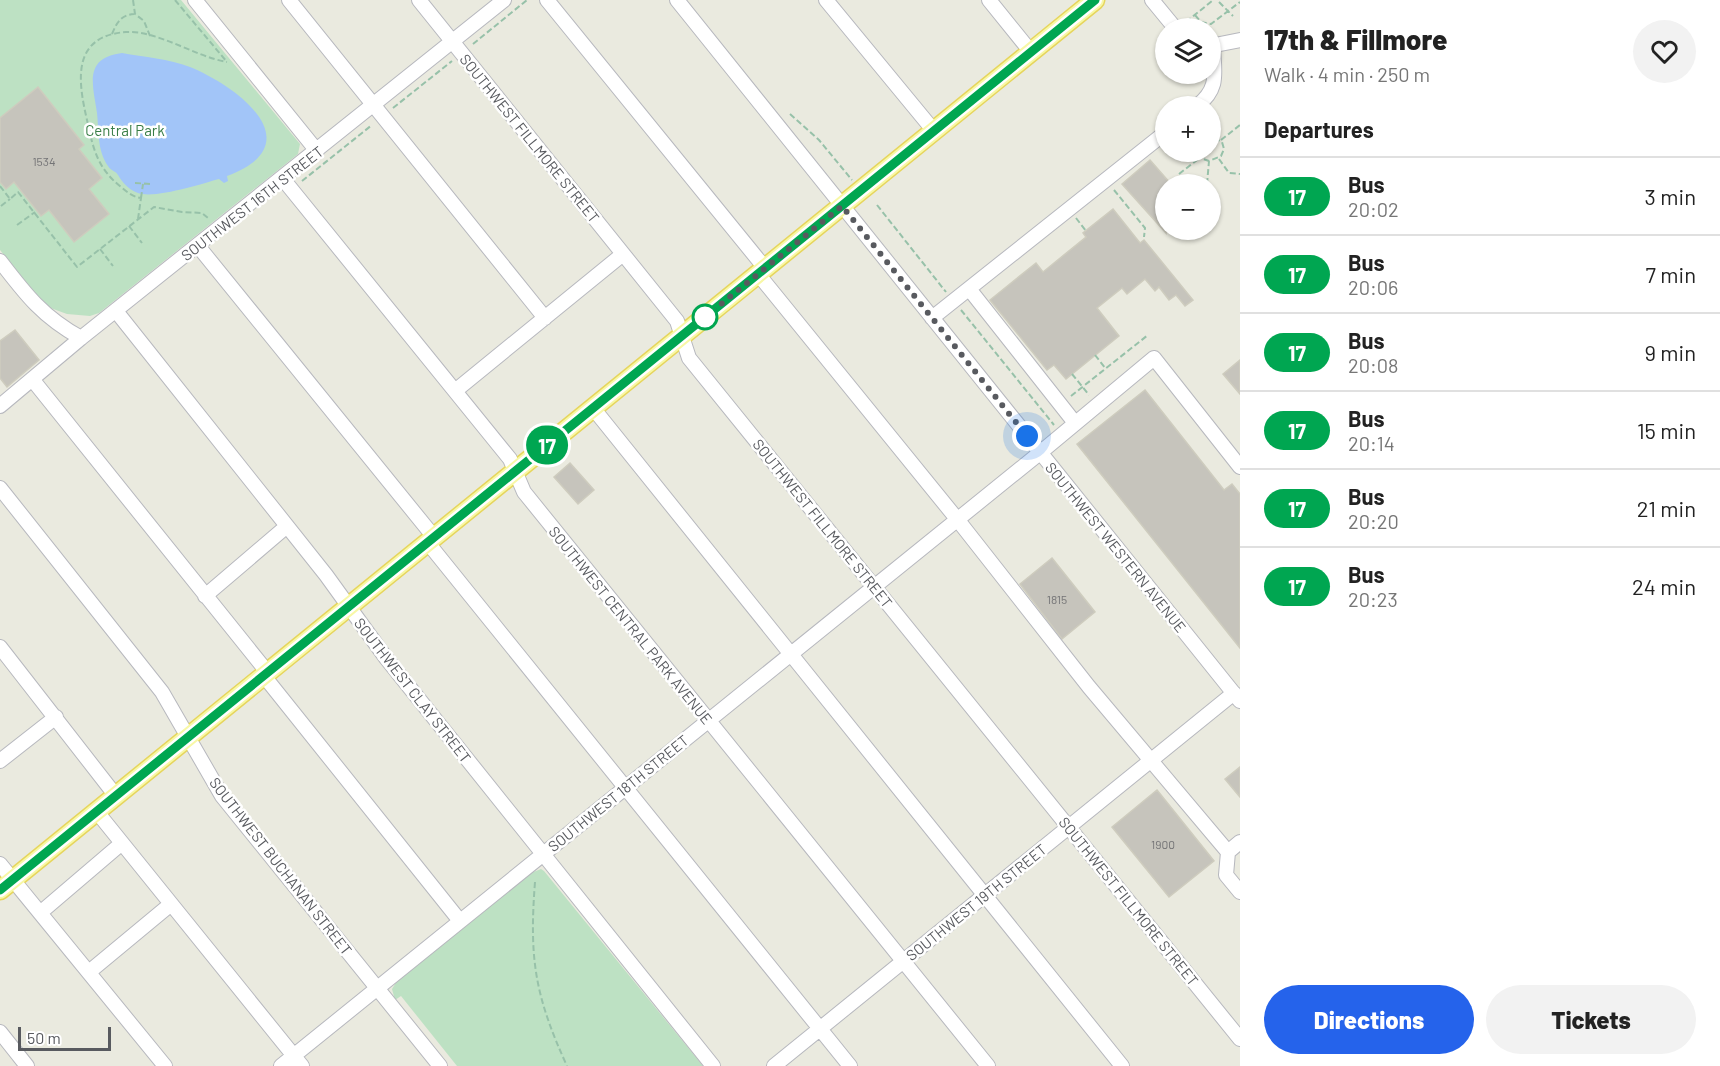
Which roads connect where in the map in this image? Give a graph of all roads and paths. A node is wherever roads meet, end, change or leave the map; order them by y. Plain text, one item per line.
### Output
1 (133, 0) edge
2 (289, 0) edge
3 (419, 0) edge
4 (504, 0) edge
5 (547, 0) edge
6 (677, 0) edge
7 (826, 0) edge
8 (989, 0) edge
9 (1095, 0) edge
10 (1152, 0) edge
11 (1212, 1) edge
12 (201, 2) edge
13 (1219, 2) dead end
14 (1240, 2) edge
15 (1228, 12) junction
16 (135, 14) junction
17 (1195, 15) junction
18 (1233, 16) dead end
19 (1171, 18) edge
20 (1191, 18) edge
21 (1198, 18) edge
22 (1220, 18) edge
23 (112, 34) junction
24 (150, 36) junction
25 (1240, 40) edge
26 (453, 42) junction
27 (1221, 44) edge
28 (1031, 52) junction
29 (227, 62) dead end
30 (374, 106) junction
31 (790, 114) dead end
32 (1240, 125) edge
33 (934, 131) junction
34 (1221, 140) joint
35 (1155, 141) edge
36 (317, 151) junction
37 (1221, 156) edge
38 (1195, 162) edge
39 (1221, 162) edge
40 (1179, 174) dead end
41 (1240, 174) edge
42 (283, 179) junction
43 (852, 180) dead end
44 (135, 183) dead end
45 (143, 184) junction
46 (151, 184) dead end
47 (0, 186) edge
48 (1113, 188) dead end
49 (141, 198) junction
50 (10, 199) junction
51 (877, 205) dead end
52 (2, 206) dead end
53 (842, 206) junction
54 (34, 212) junction
55 (208, 218) dead end
56 (1076, 218) dead end
57 (138, 219) junction
58 (17, 225) dead end
59 (129, 226) junction
60 (1086, 231) dead end
61 (1144, 237) dead end
62 (142, 243) dead end
63 (198, 246) junction
64 (100, 249) junction
65 (623, 254) junction
66 (0, 261) edge
67 (113, 266) dead end
68 (762, 271) junction
69 (970, 290) junction
70 (954, 302) junction
71 (116, 311) junction
72 (545, 318) junction
73 (933, 318) junction
74 (1148, 335) dead end
75 (681, 336) junction
76 (81, 338) junction
77 (1095, 355) dead end
78 (1106, 369) junction
79 (1072, 374) dead end
80 (32, 380) junction
81 (1083, 387) junction
82 (455, 391) junction
83 (1092, 398) dead end
84 (1068, 399) dead end
85 (0, 406) edge
86 (593, 408) junction
87 (1075, 423) junction
88 (1056, 428) dead end
89 (1041, 452) junction
90 (1240, 467) edge
91 (514, 472) junction
92 (0, 489) edge
93 (957, 519) junction
94 (287, 526) junction
95 (431, 540) junction
96 (873, 586) junction
97 (205, 596) junction
98 (348, 607) junction
99 (0, 647) edge
100 (791, 652) junction
101 (266, 674) junction
102 (1237, 697) edge
103 (56, 717) junction
104 (708, 720) junction
105 (188, 737) junction
106 (1152, 760) junction
107 (0, 761) edge
108 (625, 787) junction
109 (116, 796) junction
110 (97, 812) junction
111 (1069, 827) junction
112 (1240, 842) edge
113 (122, 843) junction
114 (1228, 852) junction
115 (543, 854) junction
116 (0, 864) edge
117 (535, 882) dead end
118 (7, 885) edge
119 (1240, 892) edge
120 (985, 895) junction
121 (171, 904) junction
122 (40, 913) junction
123 (460, 921) junction
124 (903, 961) junction
125 (89, 972) junction
126 (377, 988) junction
127 (820, 1028) junction
128 (0, 1032) edge
129 (1240, 1039) edge
130 (298, 1061) edge
131 (27, 1066) edge
132 (165, 1066) edge
133 (281, 1066) edge
134 (440, 1066) edge
135 (567, 1066) edge
136 (713, 1066) edge
137 (774, 1066) edge
138 (850, 1066) edge
139 (988, 1066) edge
140 (1122, 1066) edge

1 - 16 path
2 - 30 street
3 - 26 street, SOUTHWEST FILLMORE STREET
4 - 26 street, SOUTHWEST 16TH STREET
5 - 68 street
6 - 53 street, SOUTHWEST WESTERN AVENUE
7 - 33 street
8 - 28 street
9 - 28 main road
10 - 19 street
11 - 17 path
12 - 36 street
13 - 15 path
14 - 15 path
15 - 18 path
15 - 22 path
16 - 23 path
16 - 24 path
17 - 20 path
17 - 21 path
23 - 24 path
23 - 49 path
24 - 29 path
25 - 27 street
26 - 30 street, SOUTHWEST 16TH STREET
26 - 65 street, SOUTHWEST FILLMORE STREET
28 - 33 main road
30 - 36 street, SOUTHWEST 16TH STREET
30 - 72 street
31 - 43 path
32 - 34 path
33 - 53 main road
34 - 37 path
35 - 69 street
36 - 42 street, SOUTHWEST 16TH STREET
38 - 40 path
39 - 41 path
42 - 63 street, SOUTHWEST 16TH STREET
42 - 82 street, SOUTHWEST CENTRAL PARK AVENUE
44 - 45 path
45 - 46 path
45 - 49 path
47 - 50 path
48 - 61 path
49 - 57 path
50 - 52 path
50 - 54 path
51 - 70 path
53 - 68 main road
53 - 73 street, SOUTHWEST WESTERN AVENUE
54 - 58 path
54 - 64 path
55 - 57 path
56 - 60 path
57 - 59 path
59 - 62 path
59 - 64 path
63 - 71 street, SOUTHWEST 16TH STREET
63 - 95 street
64 - 67 path
65 - 72 street
65 - 75 street, SOUTHWEST FILLMORE STREET
66 - 76 street
68 - 75 main road
68 - 93 street
69 - 70 street
69 - 87 street
70 - 73 street
70 - 88 path
71 - 76 street, SOUTHWEST 16TH STREET
71 - 94 street, SOUTHWEST CLAY STREET
72 - 82 street
73 - 89 street, SOUTHWEST WESTERN AVENUE
74 - 78 path
75 - 86 main road
75 - 96 street, SOUTHWEST FILLMORE STREET
76 - 80 street, SOUTHWEST 16TH STREET
77 - 78 path
78 - 81 path
79 - 81 path
80 - 85 street, SOUTHWEST 16TH STREET
80 - 97 street
81 - 83 path
81 - 84 path
82 - 91 street, SOUTHWEST CENTRAL PARK AVENUE
86 - 91 main road
86 - 100 street
87 - 89 street, SOUTHWEST 18TH STREET
87 - 90 street, SOUTHWEST 18TH STREET
89 - 93 street, SOUTHWEST 18TH STREET
89 - 102 street, SOUTHWEST WESTERN AVENUE
91 - 95 main road
91 - 104 street, SOUTHWEST CENTRAL PARK AVENUE
92 - 105 street, SOUTHWEST BUCHANAN STREET
93 - 96 street, SOUTHWEST 18TH STREET
93 - 106 street
94 - 97 street
94 - 98 street, SOUTHWEST CLAY STREET
95 - 98 main road
95 - 108 street
96 - 100 street, SOUTHWEST 18TH STREET
96 - 111 street, SOUTHWEST FILLMORE STREET
97 - 101 street
98 - 101 main road
98 - 115 street, SOUTHWEST CLAY STREET
99 - 103 street
100 - 104 street, SOUTHWEST 18TH STREET
100 - 120 street
101 - 105 main road
101 - 123 street
102 - 106 street, SOUTHWEST 19TH STREET
103 - 107 street
103 - 109 street
104 - 108 street, SOUTHWEST 18TH STREET
104 - 124 street, SOUTHWEST CENTRAL PARK AVENUE
105 - 109 main road
105 - 126 street, SOUTHWEST BUCHANAN STREET
106 - 111 street, SOUTHWEST 19TH STREET
106 - 114 street
108 - 115 street, SOUTHWEST 18TH STREET
108 - 127 street
109 - 110 main road
110 - 113 street
110 - 118 main road
111 - 120 street, SOUTHWEST 19TH STREET
111 - 129 street, SOUTHWEST FILLMORE STREET
112 - 114 street
113 - 121 street
113 - 122 street
114 - 119 street
115 - 123 street, SOUTHWEST 18TH STREET
115 - 136 street, SOUTHWEST CLAY STREET
116 - 118 street
117 - 135 path
118 - 122 street
120 - 124 street, SOUTHWEST 19TH STREET
120 - 140 street
121 - 125 street
121 - 130 street
122 - 125 street
123 - 126 street, SOUTHWEST 18TH STREET
124 - 127 street, SOUTHWEST 19TH STREET
124 - 139 street, SOUTHWEST CENTRAL PARK AVENUE
125 - 132 street
126 - 130 street, SOUTHWEST 18TH STREET
126 - 134 street, SOUTHWEST BUCHANAN STREET
127 - 137 street, SOUTHWEST 19TH STREET
127 - 138 street
128 - 131 street
130 - 133 street, SOUTHWEST 18TH STREET

